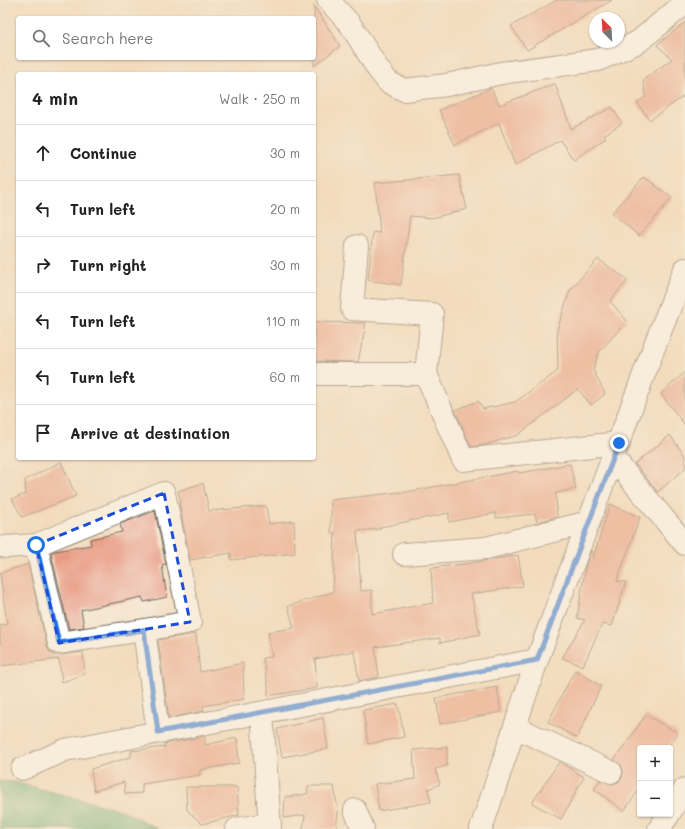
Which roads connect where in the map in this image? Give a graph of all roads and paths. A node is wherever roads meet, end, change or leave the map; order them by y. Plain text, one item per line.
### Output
1 (328, 0) edge
2 (685, 3) edge
3 (357, 246) dead end
4 (685, 269) edge
5 (679, 307) edge
6 (316, 374) edge
7 (426, 374) junction
8 (616, 450) junction
9 (589, 522) junction
10 (685, 544) edge
11 (36, 545) junction
12 (5, 547) dead end
13 (404, 554) dead end
14 (144, 630) junction
15 (537, 660) junction
16 (262, 713) junction
17 (515, 727) junction
18 (158, 732) junction
19 (22, 769) dead end
20 (612, 772) dead end
21 (685, 789) edge
22 (673, 807) edge
23 (666, 817) edge
24 (270, 827) edge
25 (237, 829) edge
26 (481, 829) edge
27 (659, 829) edge

1 - 2 street
3 - 7 street
4 - 5 street
5 - 8 street
6 - 7 street
7 - 8 street
8 - 9 street
8 - 10 street
9 - 13 street
9 - 15 street
11 - 12 street
11 - 14 street
11 - 14 street
14 - 18 street
15 - 16 street
15 - 17 street
16 - 18 street
16 - 24 street
17 - 20 street
17 - 26 street
18 - 19 street
21 - 22 street
23 - 27 street
24 - 25 street

